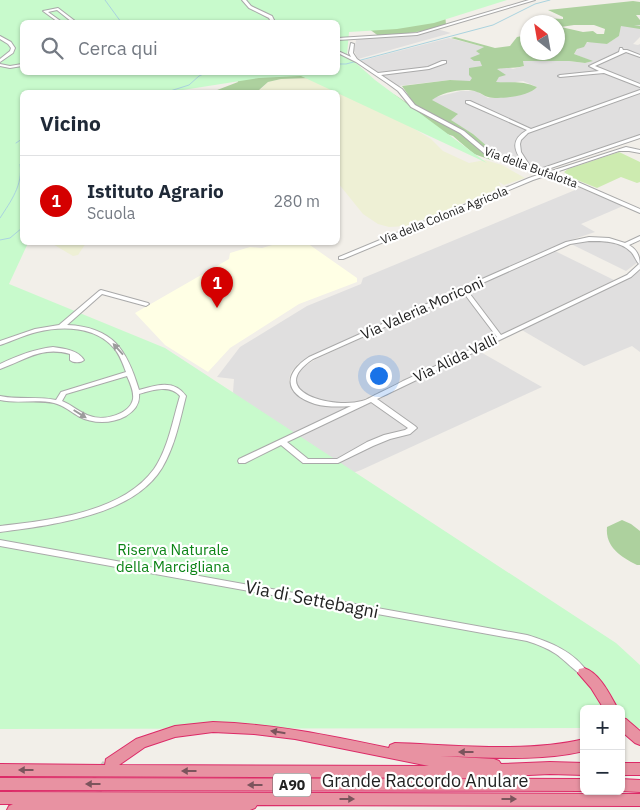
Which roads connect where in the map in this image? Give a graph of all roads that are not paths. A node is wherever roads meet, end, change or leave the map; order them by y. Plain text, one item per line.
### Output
1 (244, 0) edge
2 (533, 0) edge
3 (57, 20) edge
4 (72, 20) edge
5 (272, 20) edge
6 (0, 37) edge
7 (364, 38) junction
8 (340, 39) edge
9 (340, 39) edge
10 (352, 44) junction
11 (340, 50) edge
12 (340, 52) edge
13 (640, 56) edge
14 (0, 61) edge
15 (357, 61) junction
16 (444, 62) dead end
17 (0, 65) edge
18 (20, 65) edge
19 (602, 72) junction
20 (377, 74) junction
21 (560, 76) dead end
22 (640, 86) edge
23 (640, 91) edge
24 (468, 102) dead end
25 (530, 130) junction
26 (640, 136) edge
27 (617, 145) junction
28 (630, 145) junction
29 (640, 152) edge
30 (594, 156) junction
31 (528, 166) junction
32 (562, 168) junction
33 (545, 171) junction
34 (569, 180) junction
35 (640, 211) edge
36 (640, 238) edge
37 (625, 245) junction
38 (341, 258) dead end
39 (640, 265) edge
40 (463, 289) junction
41 (146, 304) dead end
42 (61, 327) junction
43 (500, 337) junction
44 (0, 343) edge
45 (73, 353) dead end
46 (0, 367) edge
47 (130, 373) junction
48 (136, 393) junction
49 (0, 398) edge
50 (372, 399) junction
51 (58, 402) junction
52 (364, 403) junction
53 (282, 442) junction
54 (242, 461) dead end
55 (0, 529) edge
56 (0, 543) edge
57 (584, 673) junction
58 (600, 705) edge
59 (608, 705) edge
60 (625, 726) edge
61 (640, 739) edge
62 (326, 741) junction
63 (580, 746) edge
64 (110, 763) tunnel mouth
65 (550, 768) junction
66 (580, 769) edge
67 (625, 769) edge
68 (640, 769) edge
69 (0, 770) edge
70 (0, 784) edge
71 (580, 785) edge
72 (633, 791) edge
73 (0, 798) edge
74 (298, 798) junction
75 (14, 810) edge

1 - 5 street
2 - 7 street
3 - 4 street
6 - 14 street
7 - 8 street
7 - 10 street
9 - 10 street
10 - 11 street
10 - 15 street
12 - 15 street, Via della Bufalotta
13 - 19 street
15 - 20 street, Via della Bufalotta
16 - 20 street
17 - 18 street
19 - 21 street
19 - 22 street
20 - 31 street, Via della Bufalotta
23 - 25 street
24 - 25 street
25 - 31 street
26 - 28 street
27 - 28 street
27 - 28 street
27 - 30 street
27 - 33 street
28 - 29 street
28 - 30 street
30 - 32 street
30 - 33 street
31 - 33 street, Via della Bufalotta
32 - 33 street
32 - 34 street
33 - 34 street, Via della Bufalotta
33 - 38 street, Via della Colonia Agricola
34 - 35 street, Via della Bufalotta
36 - 37 street
37 - 39 street, Via Alida Valli
37 - 40 street, Via Valeria Moriconi
39 - 43 street, Via Alida Valli
40 - 43 street
40 - 52 street, Via Valeria Moriconi
41 - 42 street
42 - 44 street
47 -> 42 street
43 - 50 street, Via Alida Valli
45 - 46 street
47 - 48 street
47 - 51 street
51 -> 48 street
48 - 55 street
49 - 51 street
50 - 52 street, Via Alida Valli
50 - 53 street
52 - 53 street, Via Alida Valli
53 - 54 street, Via Alida Valli
56 - 57 street, Via di Settebagni
57 - 58 highway
57 - 59 highway
60 - 61 highway
63 -> 62 highway
62 -> 64 highway
62 - 65 highway
65 - 66 highway, Grande Raccordo Anulare
65 -> 69 highway, Grande Raccordo Anulare
67 - 68 highway
71 -> 70 highway, Grande Raccordo Anulare / A90
74 -> 72 highway, Grande Raccordo Anulare / A90
73 - 74 highway, Grande Raccordo Anulare / A90
74 - 75 highway

